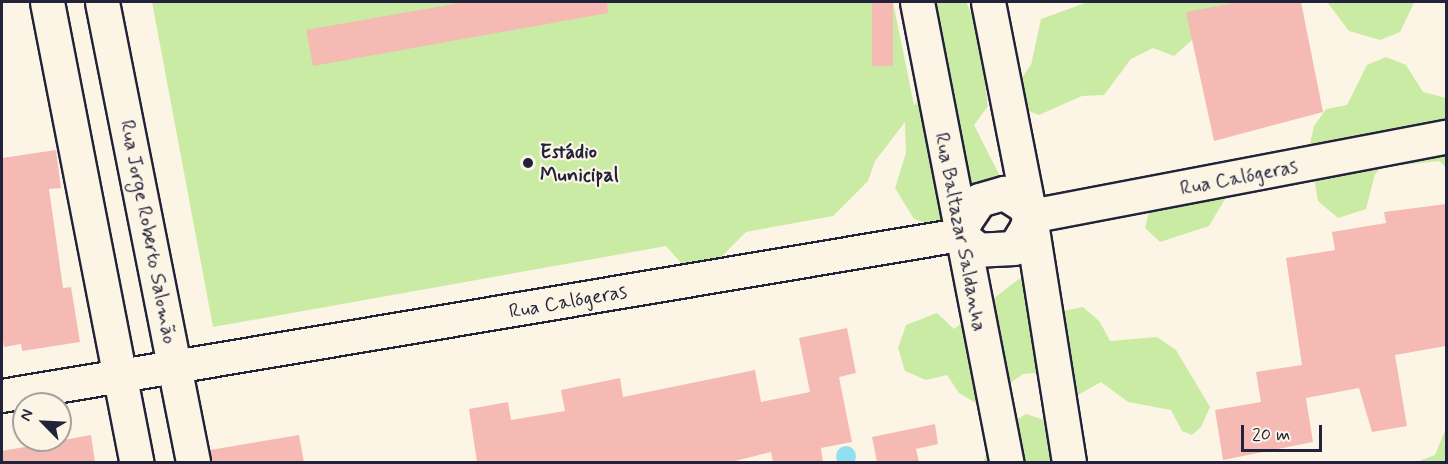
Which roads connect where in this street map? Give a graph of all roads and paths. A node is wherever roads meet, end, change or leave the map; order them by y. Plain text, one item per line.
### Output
1 (47, 2) edge
2 (102, 2) edge
3 (917, 2) edge
4 (988, 2) edge
5 (1446, 137) edge
6 (1030, 216) junction
7 (960, 235) junction
8 (176, 370) junction
9 (118, 376) junction
10 (2, 396) edge
11 (136, 462) edge
12 (193, 462) edge
13 (1006, 462) edge
14 (1069, 462) edge

1 - 9 main road
2 - 8 main road, Rua Jorge Roberto Salomão
3 - 7 main road, Rua Baltazar Saldanha
4 - 6 main road
5 - 6 main road, Rua Calógeras
6 - 7 main road
6 - 7 main road
6 - 14 main road
7 - 8 street, Rua Calógeras
7 - 13 main road, Rua Baltazar Saldanha
8 - 9 street, Rua Calógeras
8 - 12 main road, Rua Jorge Roberto Salomão
9 - 10 street, Rua Calógeras
9 - 11 main road

